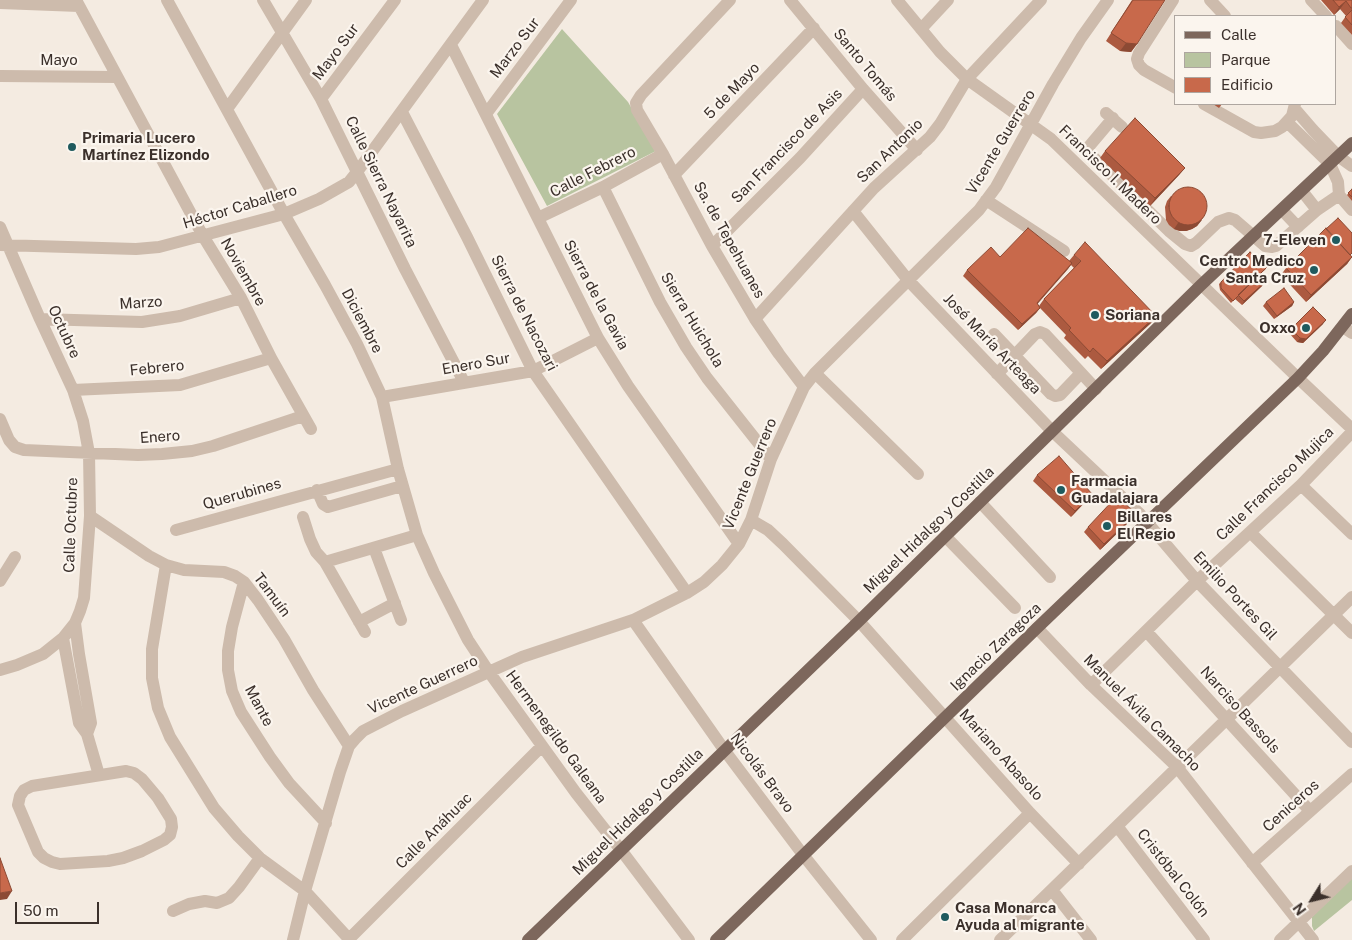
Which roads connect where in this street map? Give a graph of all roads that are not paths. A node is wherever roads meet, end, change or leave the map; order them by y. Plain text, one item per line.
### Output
1 (167, 0) edge
2 (264, 0) edge
3 (306, 0) edge
4 (395, 0) edge
5 (483, 0) edge
6 (571, 0) edge
7 (730, 0) edge
8 (790, 0) edge
9 (897, 0) edge
10 (948, 0) edge
11 (1041, 0) edge
12 (1108, 0) edge
13 (1173, 0) edge
14 (1210, 0) edge
15 (1311, 0) edge
16 (0, 3) edge
17 (78, 3) edge
18 (1224, 15) edge
19 (1325, 15) edge
20 (1337, 27) edge
21 (814, 28) junction
22 (921, 29) junction
23 (283, 31) junction
24 (1352, 44) edge
25 (451, 45) junction
26 (0, 76) edge
27 (117, 76) junction
28 (967, 79) junction
29 (1174, 87) edge
30 (863, 90) junction
31 (321, 99) junction
32 (1206, 105) edge
33 (1295, 106) edge
34 (227, 109) junction
35 (402, 112) junction
36 (486, 114) junction
37 (1114, 119) dead end
38 (1287, 122) junction
39 (1031, 124) junction
40 (1352, 143) edge
41 (917, 150) junction
42 (1086, 150) junction
43 (663, 154) junction
44 (1334, 160) junction
45 (1076, 163) junction
46 (1352, 166) edge
47 (1352, 170) edge
48 (357, 172) junction
49 (674, 175) junction
50 (603, 187) junction
51 (1338, 189) junction
52 (1302, 191) junction
53 (986, 200) junction
54 (1282, 210) junction
55 (1317, 210) junction
56 (1352, 210) edge
57 (853, 211) junction
58 (284, 214) junction
59 (538, 218) junction
60 (0, 227) edge
61 (1298, 227) junction
62 (203, 236) junction
63 (1253, 236) junction
64 (4, 245) edge
65 (712, 246) junction
66 (1064, 251) dead end
67 (908, 280) junction
68 (1201, 285) junction
69 (241, 298) junction
70 (1352, 314) edge
71 (40, 319) junction
72 (754, 319) junction
73 (1347, 330) edge
74 (994, 334) dead end
75 (598, 338) junction
76 (1015, 356) junction
77 (271, 358) junction
78 (533, 371) junction
79 (815, 373) junction
80 (1080, 373) junction
81 (997, 374) junction
82 (1298, 378) junction
83 (464, 382) junction
84 (804, 387) junction
85 (1096, 389) junction
86 (73, 390) junction
87 (382, 397) junction
88 (304, 416) junction
89 (0, 419) edge
90 (311, 429) dead end
91 (1352, 430) edge
92 (1052, 431) junction
93 (89, 453) junction
94 (772, 459) junction
95 (398, 469) junction
96 (918, 474) dead end
97 (1301, 485) junction
98 (402, 486) junction
99 (317, 490) junction
100 (980, 502) junction
101 (90, 516) junction
102 (303, 517) dead end
103 (751, 520) junction
104 (1147, 523) junction
105 (176, 530) dead end
106 (1250, 532) junction
107 (1352, 534) edge
108 (416, 535) junction
109 (945, 536) junction
110 (739, 544) junction
111 (374, 548) junction
112 (15, 557) dead end
113 (326, 562) junction
114 (166, 565) junction
115 (1050, 577) dead end
116 (0, 581) edge
117 (1198, 581) junction
118 (244, 582) junction
119 (686, 593) junction
120 (1352, 597) edge
121 (395, 603) junction
122 (1015, 608) dead end
123 (1334, 615) junction
124 (401, 620) dead end
125 (633, 620) junction
126 (859, 621) junction
127 (75, 623) junction
128 (1037, 628) junction
129 (1146, 632) junction
130 (1352, 633) edge
131 (64, 638) junction
132 (1280, 668) junction
133 (0, 670) edge
134 (489, 672) junction
135 (1091, 685) junction
136 (946, 719) junction
137 (1226, 720) junction
138 (87, 734) junction
139 (1352, 742) edge
140 (348, 746) junction
141 (542, 746) junction
142 (725, 751) junction
143 (1177, 767) junction
144 (1352, 774) edge
145 (99, 775) junction
146 (1310, 811) junction
147 (1030, 812) junction
148 (326, 823) junction
149 (1117, 826) junction
150 (621, 850) junction
151 (804, 856) junction
152 (260, 858) junction
153 (1252, 863) junction
154 (1078, 864) junction
155 (1352, 871) edge
156 (1052, 890) junction
157 (305, 891) junction
158 (173, 911) dead end
159 (1299, 922) junction
160 (350, 939) edge
161 (293, 940) edge
162 (528, 940) edge
163 (689, 940) edge
164 (716, 940) edge
165 (871, 940) edge
166 (902, 940) edge
167 (1000, 940) edge
168 (1091, 940) edge
169 (1204, 940) edge
170 (1280, 940) edge
171 (1313, 940) edge

1 - 34 street, Diciembre
2 - 23 street, Calle Sierra Nayarita
3 - 23 street
4 - 31 street, Mayo Sur
5 - 25 street, Héctor Caballero
6 - 36 street, Marzo Sur
7 - 43 street, Sa. de Tepehuanes
8 - 21 street, Santo Tomás
9 - 22 street, Francisco I. Madero
10 - 22 street
11 - 28 street, San Antonio
12 - 39 street, Vicente Guerrero
13 - 29 street
14 - 18 street
15 - 19 street
16 - 17 street
17 - 27 street, Noviembre
20 - 24 street
21 - 30 street, Santo Tomás
21 - 49 street, 5 de Mayo
22 - 28 street, Francisco I. Madero
23 - 31 street, Calle Sierra Nayarita
23 - 34 street
25 - 35 street, Héctor Caballero
25 - 36 street, Sierra de la Gavia
26 - 27 street, Mayo
27 - 62 street, Noviembre
28 - 39 street, Francisco I. Madero
28 - 41 street, San Antonio
30 - 41 street, Santo Tomás
30 - 65 street, San Francisco de Asis
31 - 48 street, Calle Sierra Nayarita
32 - 38 street
33 - 38 street
33 - 44 street
34 - 58 street, Diciembre
35 - 48 street, Héctor Caballero
35 - 78 street, Sierra de Nacozari
36 - 59 street, Sierra de la Gavia
37 - 42 street
38 - 44 street
39 - 45 street, Francisco I. Madero
39 - 53 street, Vicente Guerrero
40 - 44 main road, Miguel Hidalgo y Costilla
41 - 57 street, San Antonio
42 - 45 street
42 - 63 street
43 - 49 street, Sa. de Tepehuanes
43 - 50 street, Calle Febrero
44 - 46 street
44 - 51 street
44 - 52 main road, Miguel Hidalgo y Costilla
45 - 68 street, Francisco I. Madero
47 - 51 street
48 - 58 street, Héctor Caballero
48 - 83 street, Calle Sierra Nayarita
49 - 65 street, Sa. de Tepehuanes
50 - 59 street, Calle Febrero
50 - 94 street, Sierra Huichola
51 - 55 street
51 - 56 street
52 - 54 main road, Miguel Hidalgo y Costilla
52 - 55 street
53 - 66 street
53 - 67 street, Vicente Guerrero
54 - 61 street
54 - 63 main road, Miguel Hidalgo y Costilla
55 - 61 street
57 - 67 street, José María Arteaga
57 - 72 street, San Antonio
58 - 62 street, Héctor Caballero
58 - 87 street, Diciembre
59 - 75 street, Sierra de la Gavia
60 - 64 street, Octubre
61 - 63 street
62 - 64 street, Héctor Caballero
62 - 69 street, Noviembre
63 - 68 main road, Miguel Hidalgo y Costilla
64 - 71 street, Octubre
65 - 72 street, Sa. de Tepehuanes
67 - 79 street, Vicente Guerrero
67 - 81 street, José María Arteaga
68 - 82 street, Francisco I. Madero
68 - 85 main road, Miguel Hidalgo y Costilla
69 - 71 street, Marzo
69 - 77 street, Noviembre
70 - 73 main road, Ignacio Zaragoza
71 - 86 street, Octubre
72 - 84 street, Sa. de Tepehuanes
73 - 82 main road, Ignacio Zaragoza
74 - 76 street
75 - 78 street, Enero Sur
75 - 110 street, Sierra de la Gavia
76 - 80 street
76 - 80 street
76 - 81 street
77 - 86 street, Febrero
77 - 88 street, Noviembre
78 - 83 street, Enero Sur
78 - 119 street, Sierra de Nacozari
79 - 84 street, Vicente Guerrero
79 - 96 street
80 - 85 street
81 - 92 street, José María Arteaga
82 - 91 street, Francisco I. Madero
82 - 104 main road, Ignacio Zaragoza
83 - 87 street, Enero Sur
84 - 94 street, Vicente Guerrero
85 - 92 main road, Miguel Hidalgo y Costilla
86 - 93 street, Octubre
87 - 95 street, Diciembre
88 - 90 street, Noviembre
88 - 93 street, Enero
89 - 93 street, Enero
91 - 97 street, Calle Francisco Mujica
92 - 100 main road, Miguel Hidalgo y Costilla
92 - 104 street, Emilio Portes Gil
93 - 101 street, Calle Octubre
94 - 103 street, Vicente Guerrero
95 - 98 street, Diciembre
95 - 99 street, Querubines
97 - 106 street, Calle Francisco Mujica
97 - 107 street
98 - 99 street
98 - 108 street, Diciembre
99 - 105 street, Querubines
100 - 109 main road, Miguel Hidalgo y Costilla
100 - 115 street
101 - 114 street, Tamuín
101 - 127 street, Calle Octubre
102 - 113 street
103 - 110 street, Vicente Guerrero
103 - 126 street, Mariano Abasolo
104 - 117 street, Emilio Portes Gil
104 - 128 main road, Ignacio Zaragoza
106 - 117 street, Calle Francisco Mujica
106 - 123 street
108 - 111 street
108 - 134 street, Diciembre
109 - 122 street
109 - 126 main road, Miguel Hidalgo y Costilla
110 - 119 street, Vicente Guerrero
111 - 113 street
111 - 121 street
112 - 116 street
113 - 121 street
114 - 118 street, Tamuín
114 - 152 street
117 - 129 street, Calle Francisco Mujica
117 - 132 street, Emilio Portes Gil
118 - 140 street, Tamuín
118 - 148 street, Mante
119 - 125 street, Vicente Guerrero
120 - 123 street, Cristóbal Colón
121 - 124 street
123 - 130 street
123 - 132 street, Cristóbal Colón
125 - 134 street, Vicente Guerrero
125 - 142 street, Nicolás Bravo
126 - 136 street, Mariano Abasolo
126 - 142 main road, Miguel Hidalgo y Costilla
127 - 131 street
127 - 138 street
128 - 135 street, Manuel Ávila Camacho
128 - 136 main road, Ignacio Zaragoza
129 - 135 street, Calle Francisco Mujica
129 - 137 street, Narciso Bassols
131 - 133 street
131 - 138 street
132 - 137 street, Cristóbal Colón
132 - 139 street, Emilio Portes Gil
134 - 140 street, Vicente Guerrero
134 - 141 street, Hermenegildo Galeana
135 - 143 street, Manuel Ávila Camacho
136 - 147 street, Mariano Abasolo
136 - 151 main road, Ignacio Zaragoza
137 - 143 street, Cristóbal Colón
137 - 146 street, Narciso Bassols
138 - 145 street
140 - 148 street
141 - 150 street, Hermenegildo Galeana
141 - 160 street, Calle Anáhuac
142 - 150 main road, Miguel Hidalgo y Costilla
142 - 151 street, Nicolás Bravo
143 - 149 street, Cristóbal Colón
143 - 153 street, Manuel Ávila Camacho
144 - 146 street, Ceniceros
145 - 145 street
146 - 153 street, Ceniceros
147 - 154 street, Mariano Abasolo
147 - 166 street
148 - 157 street
149 - 154 street, Cristóbal Colón
149 - 169 street, Cristóbal Colón
150 - 162 main road, Miguel Hidalgo y Costilla
150 - 163 street, Hermenegildo Galeana
151 - 164 main road, Ignacio Zaragoza
151 - 165 street, Nicolás Bravo
152 - 157 street
152 - 158 street
153 - 159 street, Manuel Ávila Camacho
154 - 156 street, Cristóbal Colón
155 - 159 street
156 - 167 street, Cristóbal Colón
156 - 168 street
157 - 160 street
157 - 161 street
159 - 170 street
159 - 171 street, Manuel Ávila Camacho

